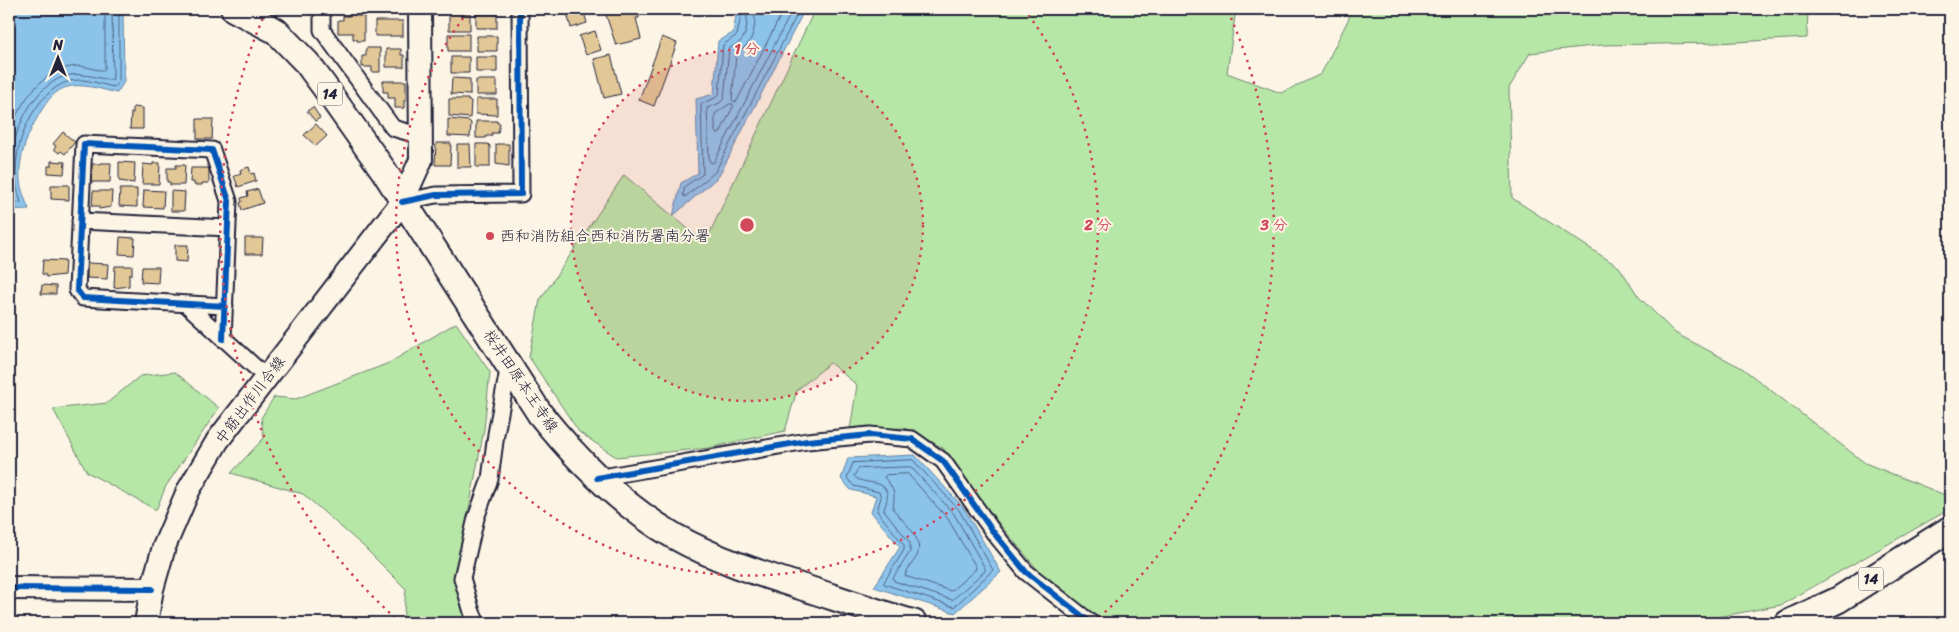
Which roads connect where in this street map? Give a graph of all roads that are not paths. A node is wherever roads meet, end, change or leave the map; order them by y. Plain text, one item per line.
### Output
1 (234, 9) edge
2 (322, 9) edge
3 (420, 9) edge
4 (520, 9) edge
5 (421, 136) junction
6 (402, 202) junction
7 (80, 222) junction
8 (228, 228) junction
9 (187, 305) junction
10 (225, 306) junction
11 (223, 338) junction
12 (508, 365) junction
13 (266, 378) junction
14 (597, 478) junction
15 (1950, 529) edge
16 (9, 588) edge
17 (152, 589) junction
18 (146, 623) edge
19 (477, 623) edge
20 (914, 623) edge
21 (1091, 623) edge
22 (1788, 623) edge

1 - 6 main road, 桜井田原本王寺線 / 14
2 - 5 street
3 - 5 main road, 中筋出作川合線
4 - 6 street
5 - 6 main road, 中筋出作川合線
6 - 12 main road, 桜井田原本王寺線 / 14
6 - 13 main road, 中筋出作川合線
7 - 8 street
7 - 8 street
7 - 9 street
8 - 10 street
9 - 10 street
9 - 11 street
10 - 11 street
11 - 13 street
12 - 14 main road, 桜井田原本王寺線 / 14
12 - 19 street
13 - 17 main road, 中筋出作川合線
14 - 20 main road, 桜井田原本王寺線 / 14
14 - 21 street
15 - 22 main road, 14
16 - 17 main road
17 - 18 main road, 中筋出作川合線

